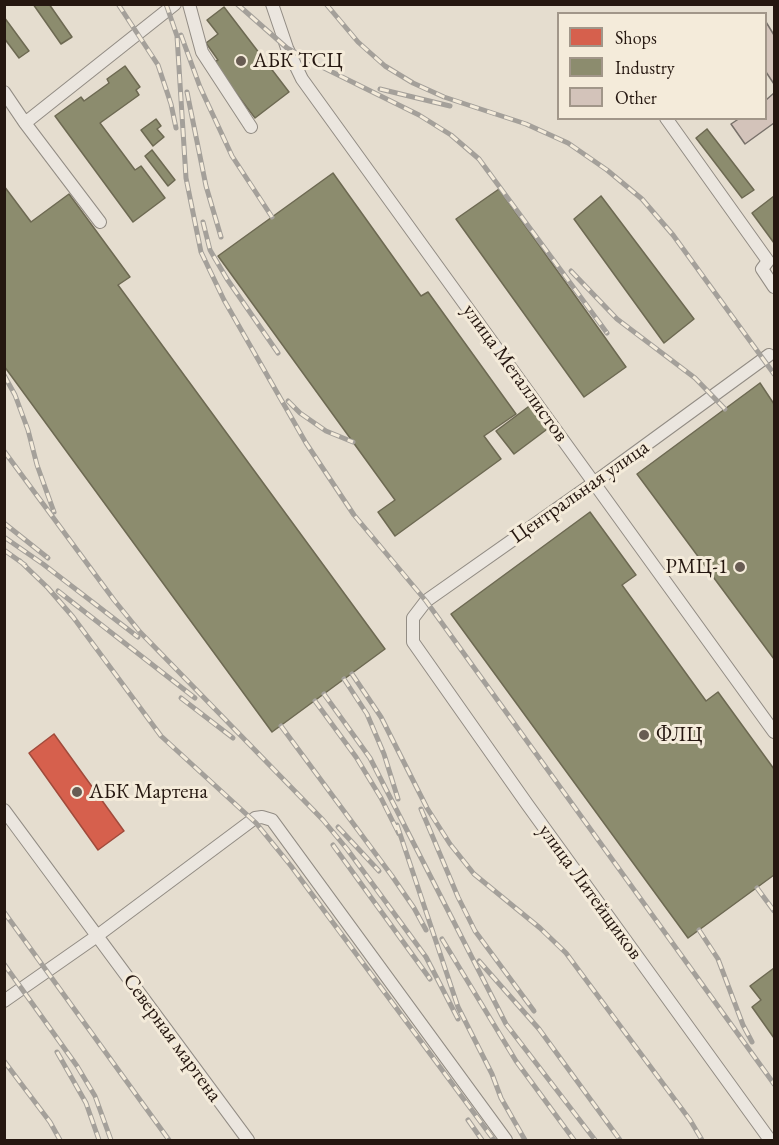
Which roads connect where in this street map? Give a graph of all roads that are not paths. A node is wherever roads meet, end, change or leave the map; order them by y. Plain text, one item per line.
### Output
1 (175, 4) edge
2 (189, 4) edge
3 (272, 4) edge
4 (4, 92) edge
5 (667, 120) edge
6 (25, 123) junction
7 (251, 127) dead end
8 (100, 222) dead end
9 (774, 287) edge
10 (773, 356) edge
11 (595, 482) junction
12 (413, 642) joint
13 (774, 732) edge
14 (4, 810) edge
15 (97, 936) junction
16 (4, 1001) edge
17 (248, 1140) edge
18 (506, 1140) edge
19 (770, 1140) edge

1 - 6 street
2 - 7 street
3 - 11 street, улица Металлистов
4 - 6 street
5 - 9 street
6 - 8 street
10 - 11 street, Центральная улица
11 - 12 street, Центральная улица
11 - 13 street, улица Металлистов
12 - 19 street, улица Литейщиков
14 - 15 street, Северная мартена
15 - 16 street
15 - 17 street, Северная мартена
15 - 18 street

